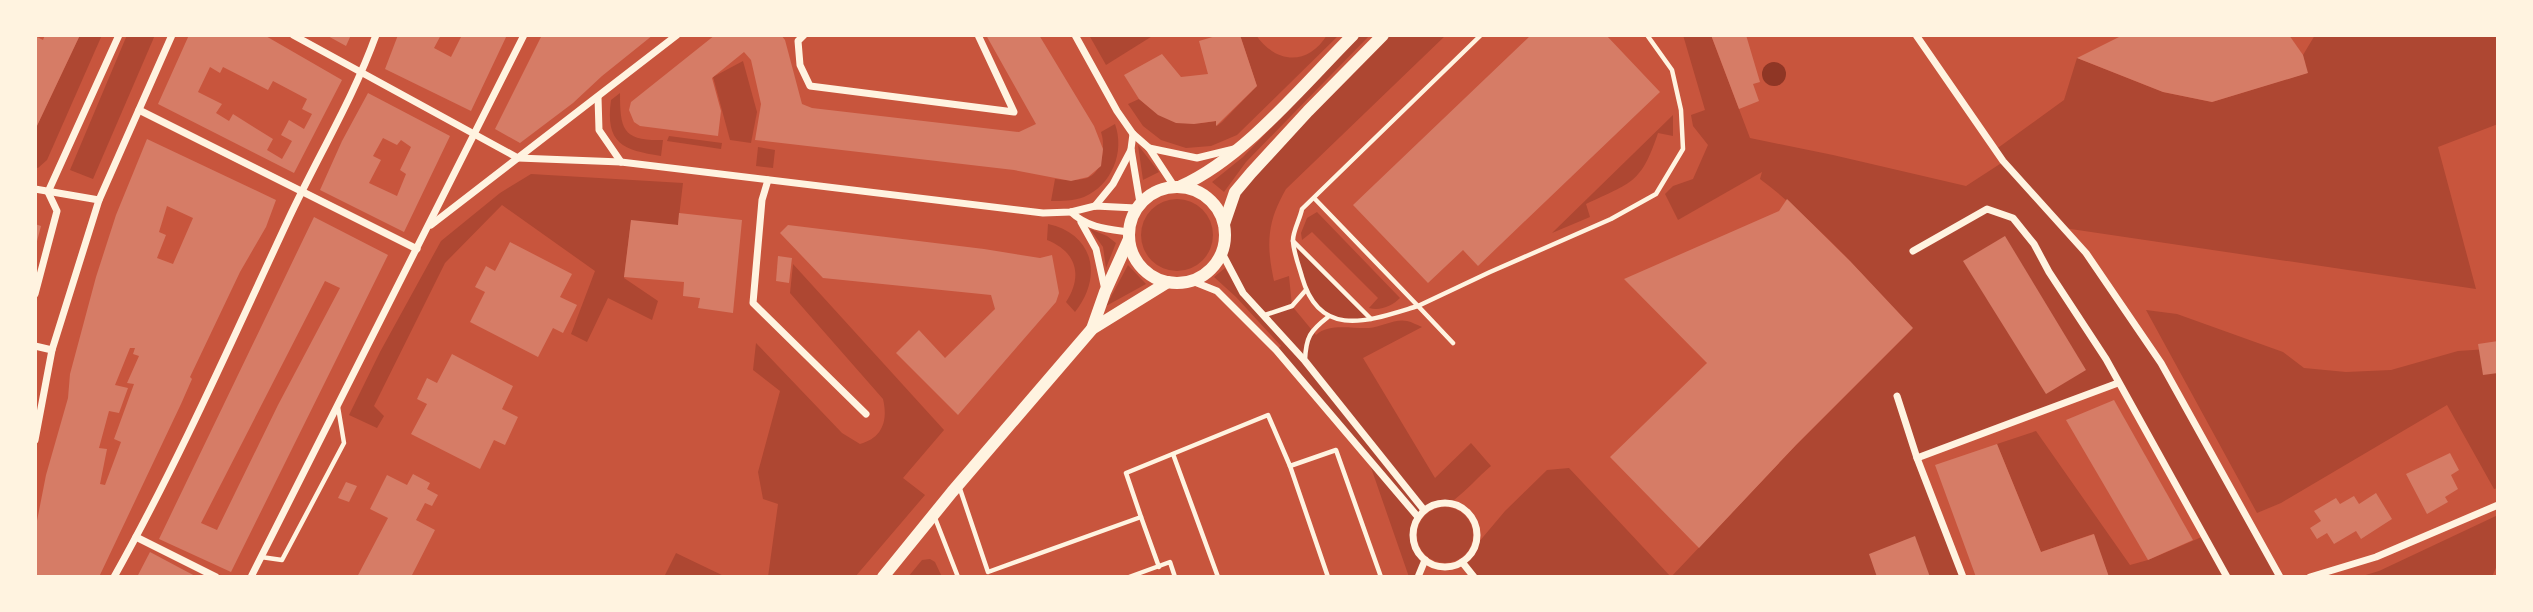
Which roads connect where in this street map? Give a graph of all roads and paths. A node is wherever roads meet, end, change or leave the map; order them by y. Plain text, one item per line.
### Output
1 (119, 35) edge
2 (172, 35) edge
3 (293, 35) edge
4 (376, 35) edge
5 (524, 35) edge
6 (677, 35) edge
7 (804, 35) edge
8 (978, 35) edge
9 (1075, 35) edge
10 (1353, 35) edge
11 (1383, 35) edge
12 (1481, 35) edge
13 (1647, 35) edge
14 (1916, 35) edge
15 (362, 74) junction
16 (598, 97) junction
17 (139, 110) junction
18 (476, 134) junction
19 (1133, 134) junction
20 (1149, 148) junction
21 (1241, 148) junction
22 (1131, 149) junction
23 (518, 158) junction
24 (621, 162) junction
25 (768, 180) junction
26 (1177, 186) junction
27 (35, 189) edge
28 (301, 191) junction
29 (48, 192) junction
30 (1315, 199) junction
31 (99, 200) junction
32 (1138, 205) junction
33 (1094, 206) junction
34 (1071, 212) junction
35 (1082, 222) junction
36 (1224, 224) junction
37 (428, 227) junction
38 (1129, 235) junction
39 (1293, 240) junction
40 (417, 249) junction
41 (1913, 251) dead end
42 (1222, 253) junction
43 (1192, 281) junction
44 (1168, 282) junction
45 (1306, 290) junction
46 (1105, 292) junction
47 (35, 294) edge
48 (1418, 306) junction
49 (1265, 315) junction
50 (1328, 317) junction
51 (1372, 320) junction
52 (1092, 329) junction
53 (1453, 343) dead end
54 (35, 346) edge
55 (52, 350) junction
56 (1305, 361) junction
57 (2118, 383) junction
58 (1897, 396) dead end
59 (338, 406) junction
60 (866, 414) dead end
61 (35, 440) edge
62 (1173, 453) junction
63 (1917, 458) junction
64 (1290, 466) junction
65 (959, 485) junction
66 (2498, 505) edge
67 (1424, 510) junction
68 (934, 514) junction
69 (1141, 517) junction
70 (1418, 517) junction
71 (136, 537) junction
72 (261, 556) junction
73 (1425, 560) junction
74 (1462, 562) junction
75 (1159, 567) junction
76 (114, 577) edge
77 (216, 577) edge
78 (251, 577) edge
79 (883, 577) edge
80 (958, 577) edge
81 (1129, 577) edge
82 (1175, 577) edge
83 (1218, 577) edge
84 (1328, 577) edge
85 (1381, 577) edge
86 (1418, 577) edge
87 (1474, 577) edge
88 (1963, 577) edge
89 (2227, 577) edge
90 (2280, 577) edge
91 (2310, 577) edge

1 - 29 street
2 - 17 street
3 - 15 street
4 - 15 street
5 - 18 street
6 - 16 street
7 - 8 street
9 - 19 street
10 - 21 main road
11 - 36 main road
12 - 30 lane
13 - 48 lane
14 - 90 street
15 - 18 street
15 - 28 street
16 - 23 street
16 - 24 street
17 - 28 street
17 - 31 street
18 - 23 street
18 - 37 street
19 - 20 street
19 - 22 street
20 - 21 street
20 - 26 street
21 - 26 main road
22 - 32 street
22 - 33 street
23 - 24 street
23 - 37 street
24 - 25 street
25 - 34 street
25 - 60 street
26 - 32 main road
26 - 36 main road
27 - 29 street
28 - 40 street
28 - 71 street
29 - 31 street
29 - 47 street
30 - 39 lane
30 - 48 lane
31 - 55 street
32 - 33 street
32 - 38 main road
33 - 34 street
34 - 35 street
35 - 38 street
35 - 46 street
36 - 42 main road
37 - 40 street
38 - 44 main road
38 - 46 main road
39 - 45 lane
39 - 51 lane
40 - 59 street
41 - 57 street
42 - 43 main road
42 - 49 street
43 - 44 main road
43 - 70 street
44 - 52 main road
45 - 49 lane
45 - 50 lane
46 - 52 main road
48 - 51 lane
48 - 53 lane
49 - 56 street
50 - 51 lane
50 - 56 lane
52 - 65 main road
54 - 55 street
55 - 61 street
56 - 67 street
57 - 63 street
57 - 89 street
58 - 63 street
59 - 72 street
59 - 72 lane
62 - 64 lane
62 - 69 lane
62 - 83 lane
63 - 88 street
64 - 84 lane
64 - 85 lane
65 - 68 main road
65 - 69 lane
66 - 91 street
67 - 70 street
67 - 74 street
68 - 79 main road
68 - 80 lane
69 - 75 lane
70 - 73 street
71 - 76 street
71 - 77 street
72 - 78 street
73 - 74 street
73 - 86 street
74 - 87 street
75 - 81 lane
75 - 82 lane

